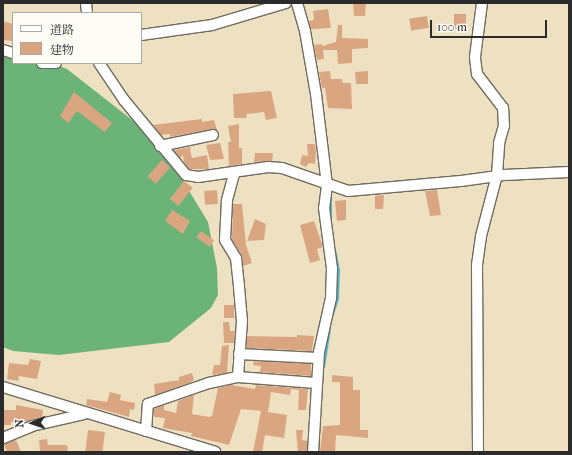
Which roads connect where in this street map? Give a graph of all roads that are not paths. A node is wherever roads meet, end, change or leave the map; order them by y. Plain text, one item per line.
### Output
1 (286, 3) edge
2 (297, 3) edge
3 (482, 3) edge
4 (142, 35) edge
5 (100, 64) edge
6 (213, 135) dead end
7 (160, 146) junction
8 (569, 172) edge
9 (234, 174) junction
10 (498, 175) junction
11 (327, 185) junction
12 (239, 354) junction
13 (318, 358) junction
14 (238, 378) junction
15 (316, 384) junction
16 (3, 387) edge
17 (88, 414) junction
18 (146, 431) junction
19 (3, 438) edge
20 (215, 452) edge
21 (313, 452) edge
22 (478, 452) edge

1 - 4 street
2 - 11 street
3 - 10 street
5 - 7 street
6 - 7 street
7 - 9 street
8 - 10 street
9 - 11 street
9 - 12 street
10 - 11 street
10 - 22 street
11 - 13 street
12 - 13 street
12 - 14 street
13 - 15 street
14 - 15 street
14 - 18 street
15 - 21 street
16 - 17 street
17 - 18 street
17 - 19 street
18 - 20 street

